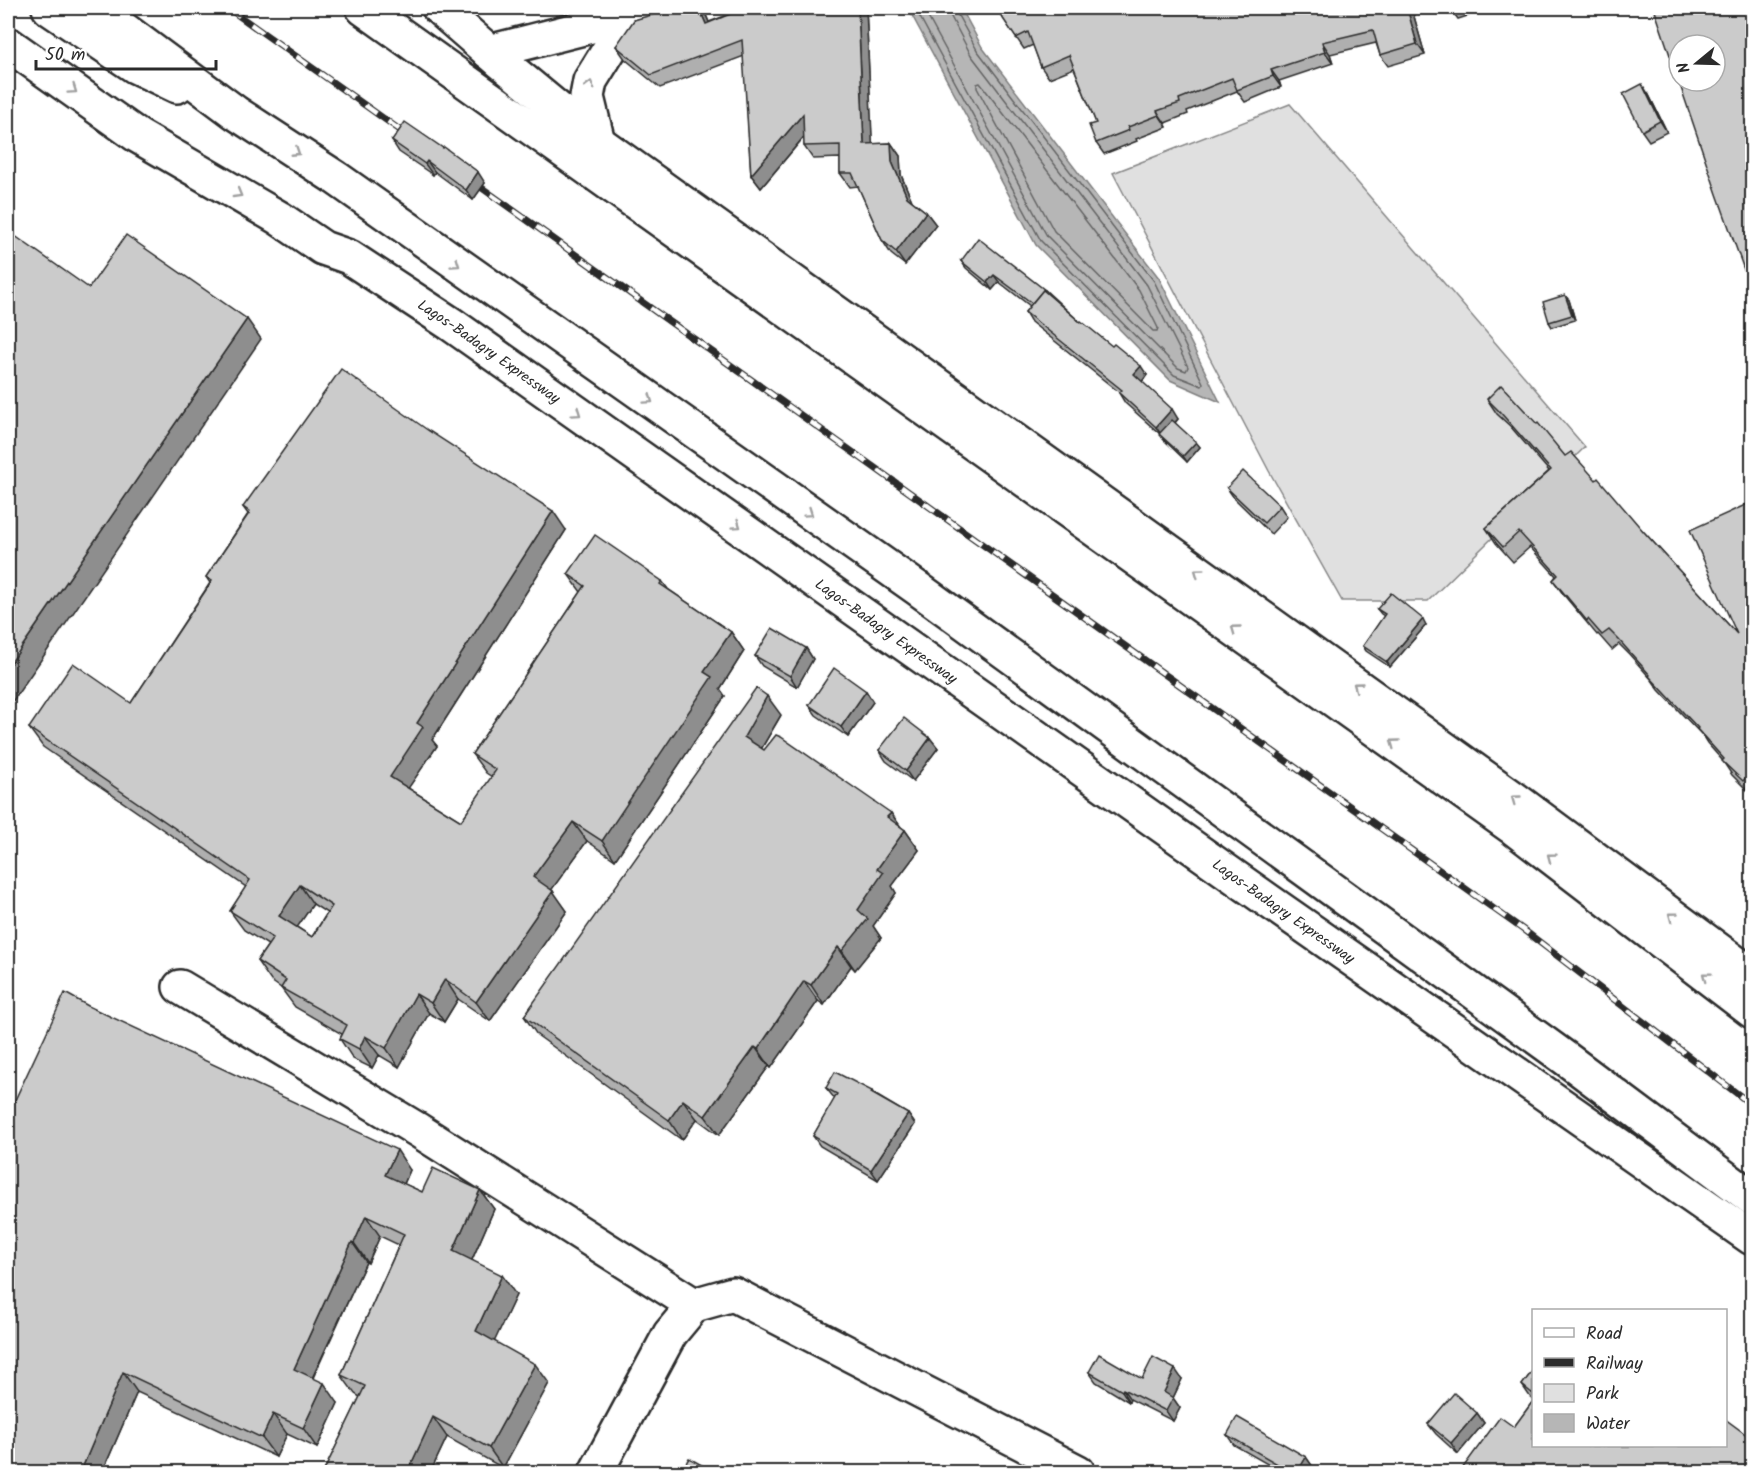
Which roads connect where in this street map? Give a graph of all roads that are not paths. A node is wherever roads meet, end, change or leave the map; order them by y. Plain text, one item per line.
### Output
1 (49, 8) edge
2 (95, 8) edge
3 (363, 8) edge
4 (439, 8) edge
5 (662, 8) edge
6 (630, 16) junction
7 (8, 44) edge
8 (489, 52) junction
9 (236, 113) junction
10 (598, 142) junction
11 (1752, 975) edge
12 (180, 987) dead end
13 (1752, 1011) edge
14 (1752, 1198) edge
15 (1752, 1238) edge
16 (694, 1305) junction
17 (596, 1473) edge
18 (1078, 1473) edge

1 - 9 main road
2 - 9 main road
13 -> 3 main road
4 - 8 main road
5 - 6 main road
6 - 8 main road
10 -> 6 main road
7 -> 15 main road, Lagos-Badagry Expressway
8 - 10 main road
9 -> 14 main road
11 -> 10 main road
12 - 16 main road
16 - 17 main road
16 - 18 main road

